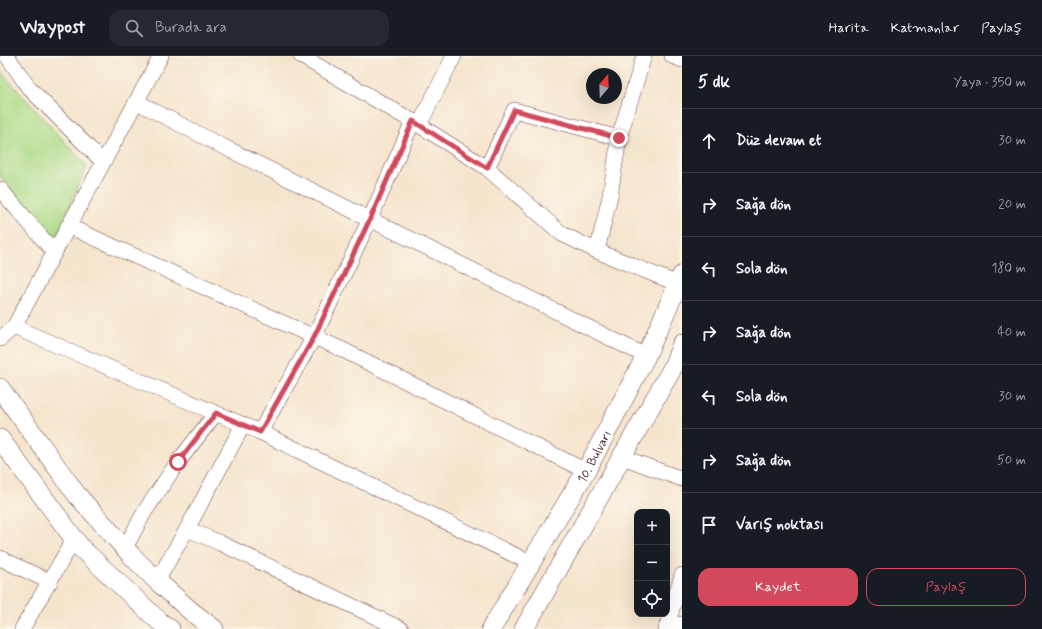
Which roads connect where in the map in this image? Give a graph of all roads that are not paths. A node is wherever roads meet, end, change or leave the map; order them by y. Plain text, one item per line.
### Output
1 (7, 56) edge
2 (161, 56) edge
3 (301, 56) edge
4 (454, 56) edge
5 (644, 56) edge
6 (672, 56) edge
7 (682, 60) edge
8 (137, 102) junction
9 (416, 123) junction
10 (619, 138) junction
11 (103, 162) junction
12 (487, 168) junction
13 (0, 189) edge
14 (370, 219) junction
15 (68, 226) junction
16 (597, 251) junction
17 (54, 252) junction
18 (680, 280) edge
19 (14, 327) junction
20 (314, 337) junction
21 (0, 339) edge
22 (682, 344) edge
23 (646, 356) junction
24 (678, 367) edge
25 (0, 388) edge
26 (216, 413) junction
27 (243, 425) junction
28 (260, 432) junction
29 (0, 439) edge
30 (622, 457) junction
31 (586, 471) junction
32 (682, 479) edge
33 (187, 529) junction
34 (74, 539) junction
35 (125, 548) junction
36 (0, 558) edge
37 (531, 563) junction
38 (682, 575) edge
39 (157, 581) junction
40 (50, 582) junction
41 (672, 626) edge
42 (22, 629) edge
43 (170, 629) edge
44 (214, 629) edge
45 (401, 629) edge
46 (491, 629) edge
47 (524, 629) edge

1 - 11 street
2 - 8 street
3 - 9 street
4 - 9 street
5 - 10 street
6 - 7 street
8 - 11 street
8 - 14 street
9 - 12 street
9 - 14 street
10 - 12 street
10 - 16 street
11 - 15 street
12 - 16 street
13 - 17 street
14 - 20 street
14 - 23 street
15 - 17 street
15 - 20 street
16 - 18 street
17 - 19 street
18 - 23 main road, 10. Bulvarı
19 - 21 street
19 - 26 street
20 - 28 street
20 - 31 street
22 - 24 main road, 10. Bulvarı
23 - 31 main road, 10. Bulvarı
24 - 30 main road, 10. Bulvarı
25 - 35 main road
26 - 27 street
26 - 35 street
27 - 28 street
27 - 33 street
28 - 37 street
29 - 34 main road
30 - 32 street
30 - 47 main road, 10. Bulvarı
31 - 37 main road, 10. Bulvarı
33 - 39 street
33 - 45 street
34 - 40 street
34 - 43 main road
35 - 39 main road
36 - 40 street
37 - 46 main road, 10. Bulvarı
38 - 41 street
39 - 44 main road
40 - 42 street

